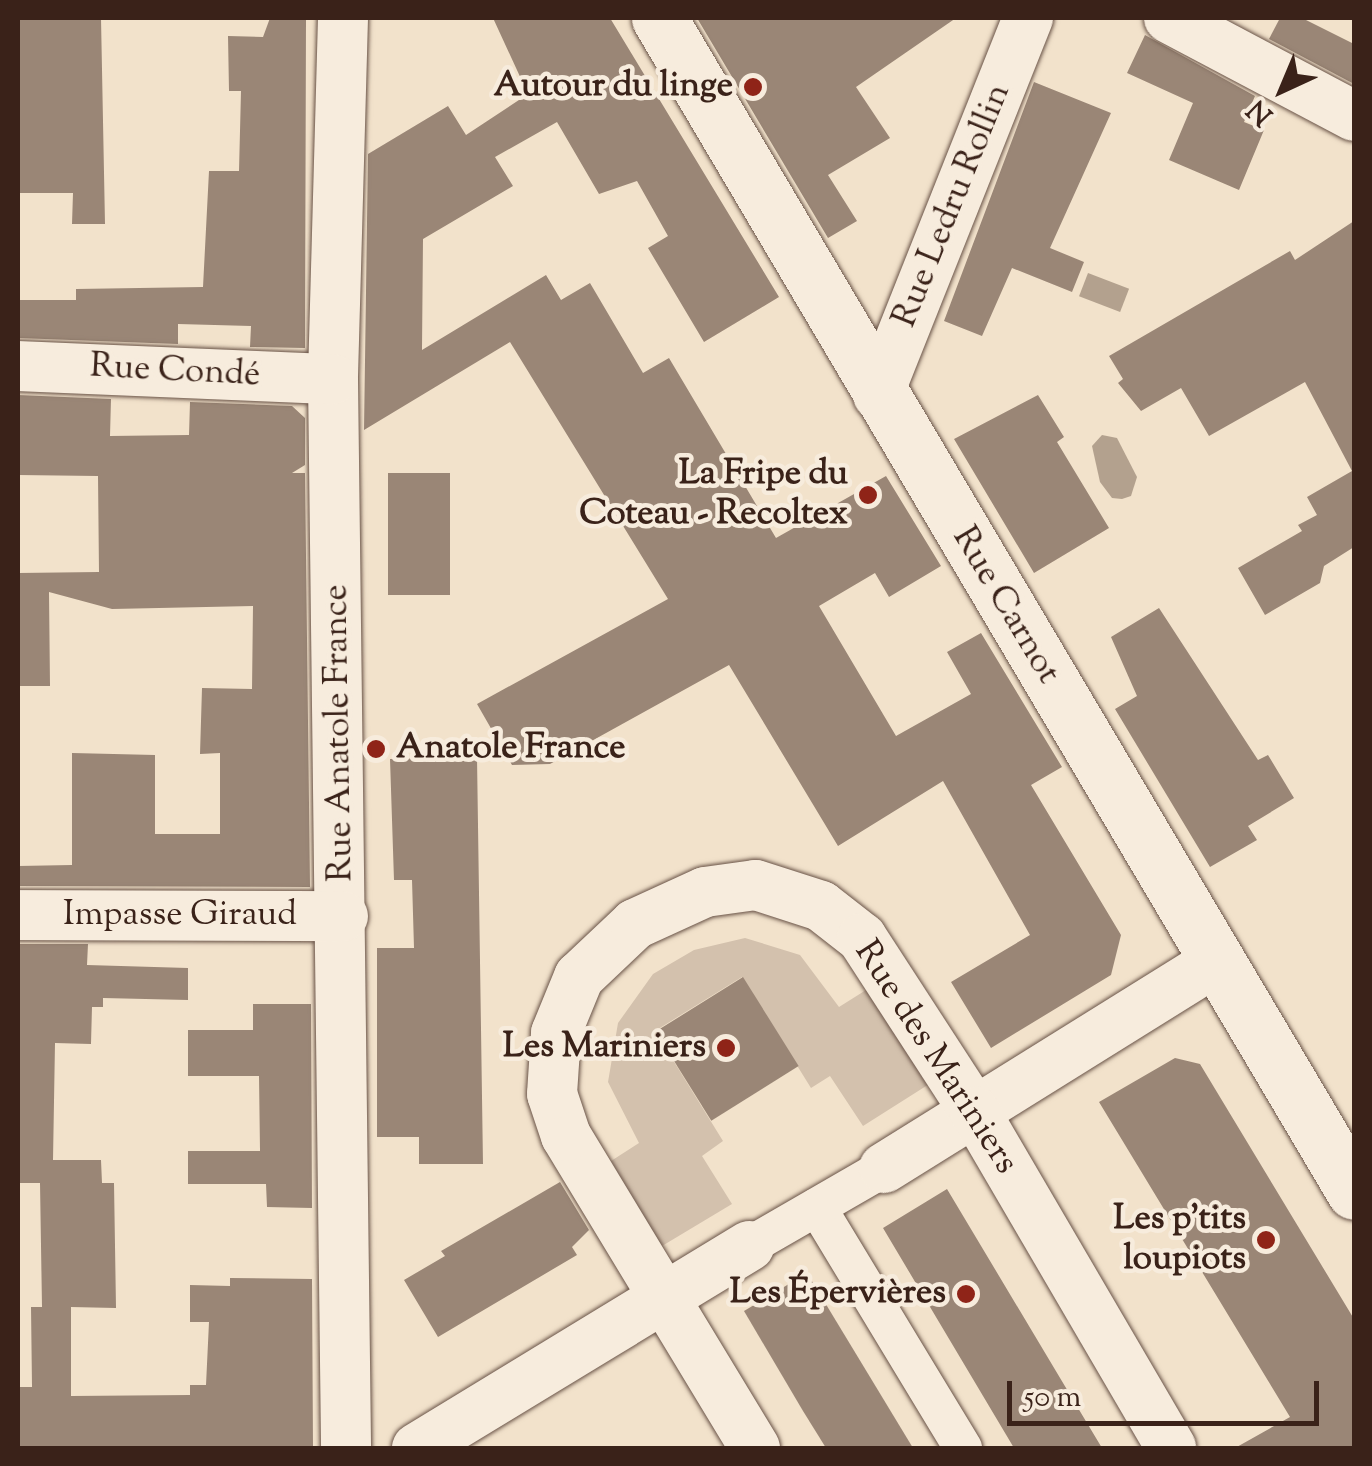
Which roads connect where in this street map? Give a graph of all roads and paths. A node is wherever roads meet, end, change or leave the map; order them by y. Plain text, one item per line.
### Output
1 (343, 18) edge
2 (658, 18) edge
3 (1028, 18) edge
4 (1170, 18) edge
5 (1352, 113) edge
6 (18, 366) edge
7 (333, 379) junction
8 (878, 395) junction
9 (18, 915) edge
10 (343, 916) junction
11 (1218, 962) junction
12 (975, 1112) junction
13 (884, 1168) joint
14 (1354, 1192) edge
15 (817, 1207) junction
16 (750, 1246) joint
17 (664, 1297) junction
18 (346, 1448) edge
19 (417, 1448) edge
20 (755, 1448) edge
21 (964, 1448) edge
22 (1172, 1448) edge

1 - 7 street, Rue Anatole France
2 - 8 main road, Rue Carnot
3 - 8 street, Rue Ledru Rollin
4 - 5 street
6 - 7 street, Rue Condé
7 - 10 street, Rue Anatole France
8 - 11 main road, Rue Carnot
9 - 10 street, Impasse Giraud
10 - 18 street, Rue Anatole France
11 - 12 street
11 - 14 main road, Rue Carnot
12 - 13 street
12 - 17 street, Rue des Mariniers
12 - 22 street, Rue des Mariniers
13 - 15 street
15 - 16 street
15 - 21 street
16 - 17 street
17 - 19 street
17 - 20 street, Rue des Mariniers

